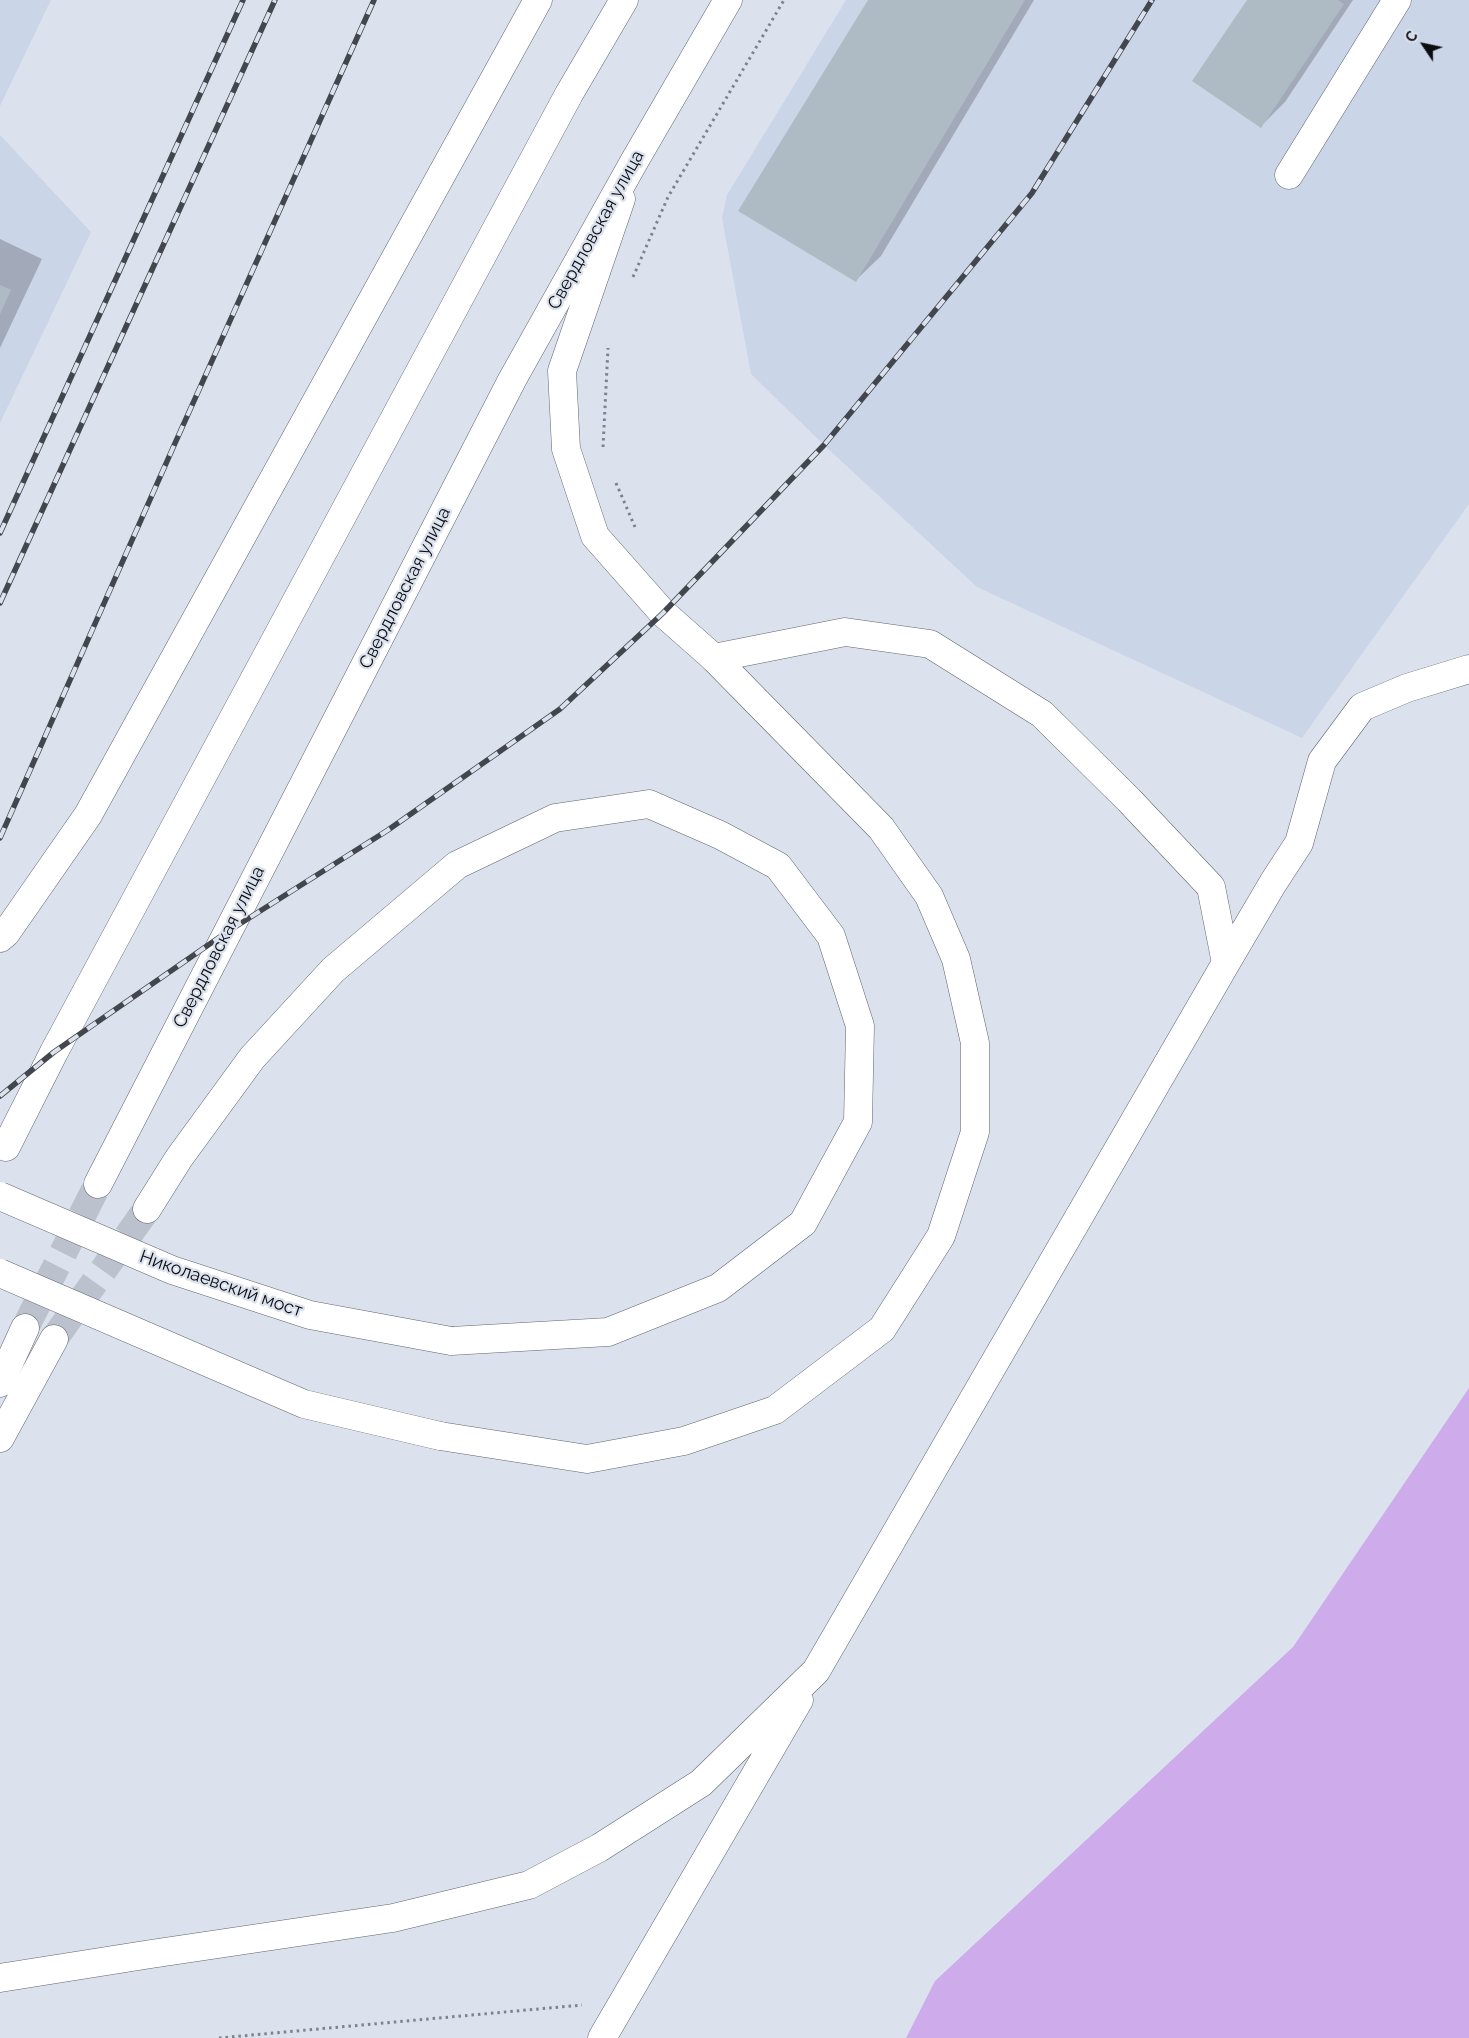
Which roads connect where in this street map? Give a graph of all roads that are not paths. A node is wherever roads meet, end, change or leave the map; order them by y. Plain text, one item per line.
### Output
1 (624, 0) edge
2 (728, 0) edge
3 (1397, 0) edge
4 (534, 7) edge
5 (635, 160) junction
6 (1289, 175) dead end
7 (714, 658) junction
8 (1469, 669) edge
9 (0, 938) edge
10 (1226, 963) junction
11 (6, 1147) dead end
12 (98, 1184) tunnel mouth
13 (0, 1196) edge
14 (147, 1208) tunnel mouth
15 (0, 1273) edge
16 (25, 1328) tunnel mouth
17 (54, 1339) tunnel mouth
18 (0, 1383) edge
19 (0, 1438) edge
20 (816, 1671) junction
21 (0, 1978) edge
22 (602, 2038) edge

1 - 11 main road
2 - 5 main road, Свердловская улица
3 - 6 main road
4 - 9 main road
5 - 7 main road
5 - 12 main road, Свердловская улица
7 - 10 main road
7 - 15 main road, bridge
8 - 10 main road
10 - 20 main road
13 - 14 main road, Николаевский мост, bridge
16 - 18 main road
17 - 19 main road
20 - 21 main road
20 - 22 main road

